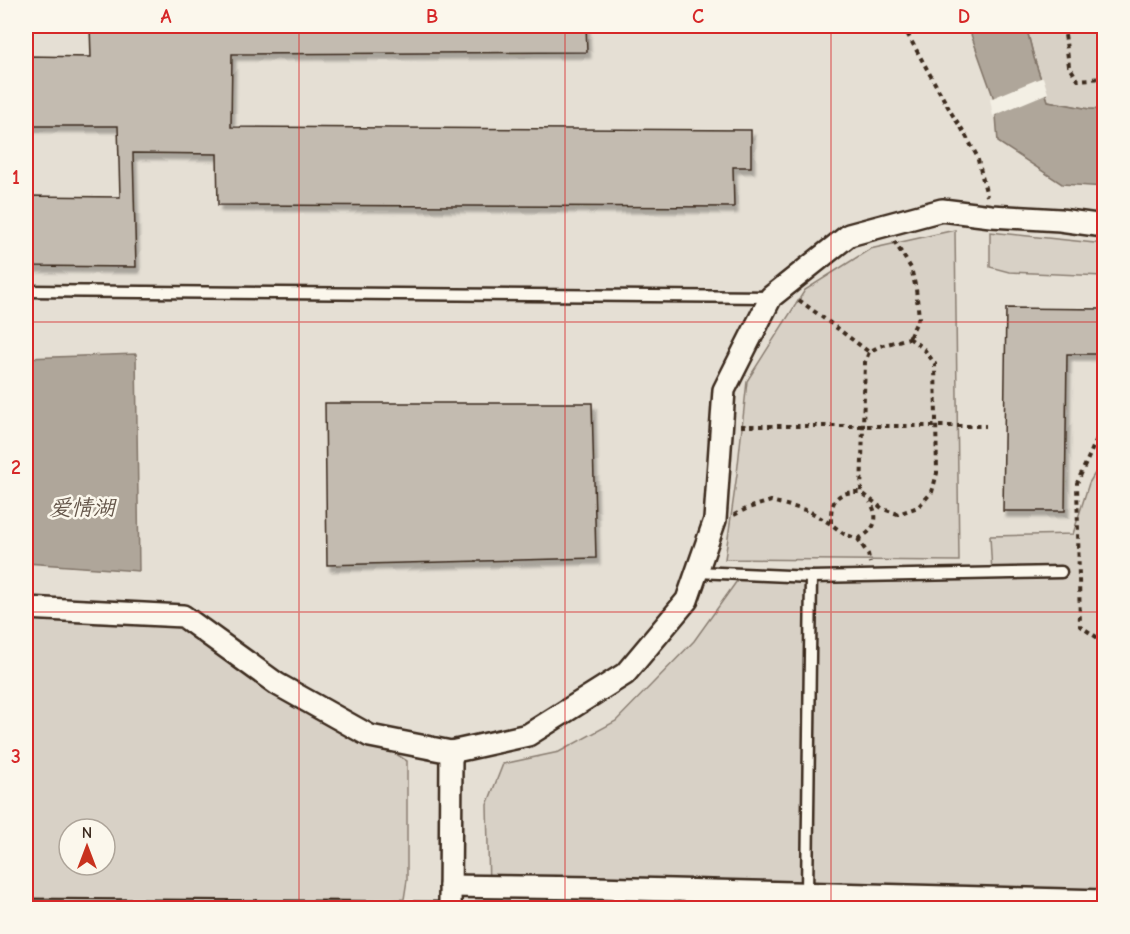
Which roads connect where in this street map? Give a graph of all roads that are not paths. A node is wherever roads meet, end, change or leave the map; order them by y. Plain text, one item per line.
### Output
1 (1104, 226) edge
2 (26, 291) edge
3 (777, 292) junction
4 (697, 572) junction
5 (1061, 572) dead end
6 (811, 577) junction
7 (26, 608) edge
8 (451, 752) junction
9 (450, 886) junction
10 (807, 893) junction
11 (1104, 901) edge
12 (26, 905) edge
13 (450, 908) edge

1 - 3 street
2 - 3 lane
3 - 4 street
4 - 6 lane
4 - 8 street
5 - 6 lane
6 - 10 lane
7 - 8 street
8 - 9 street
9 - 10 street
9 - 13 street
10 - 11 street
12 - 13 lane

